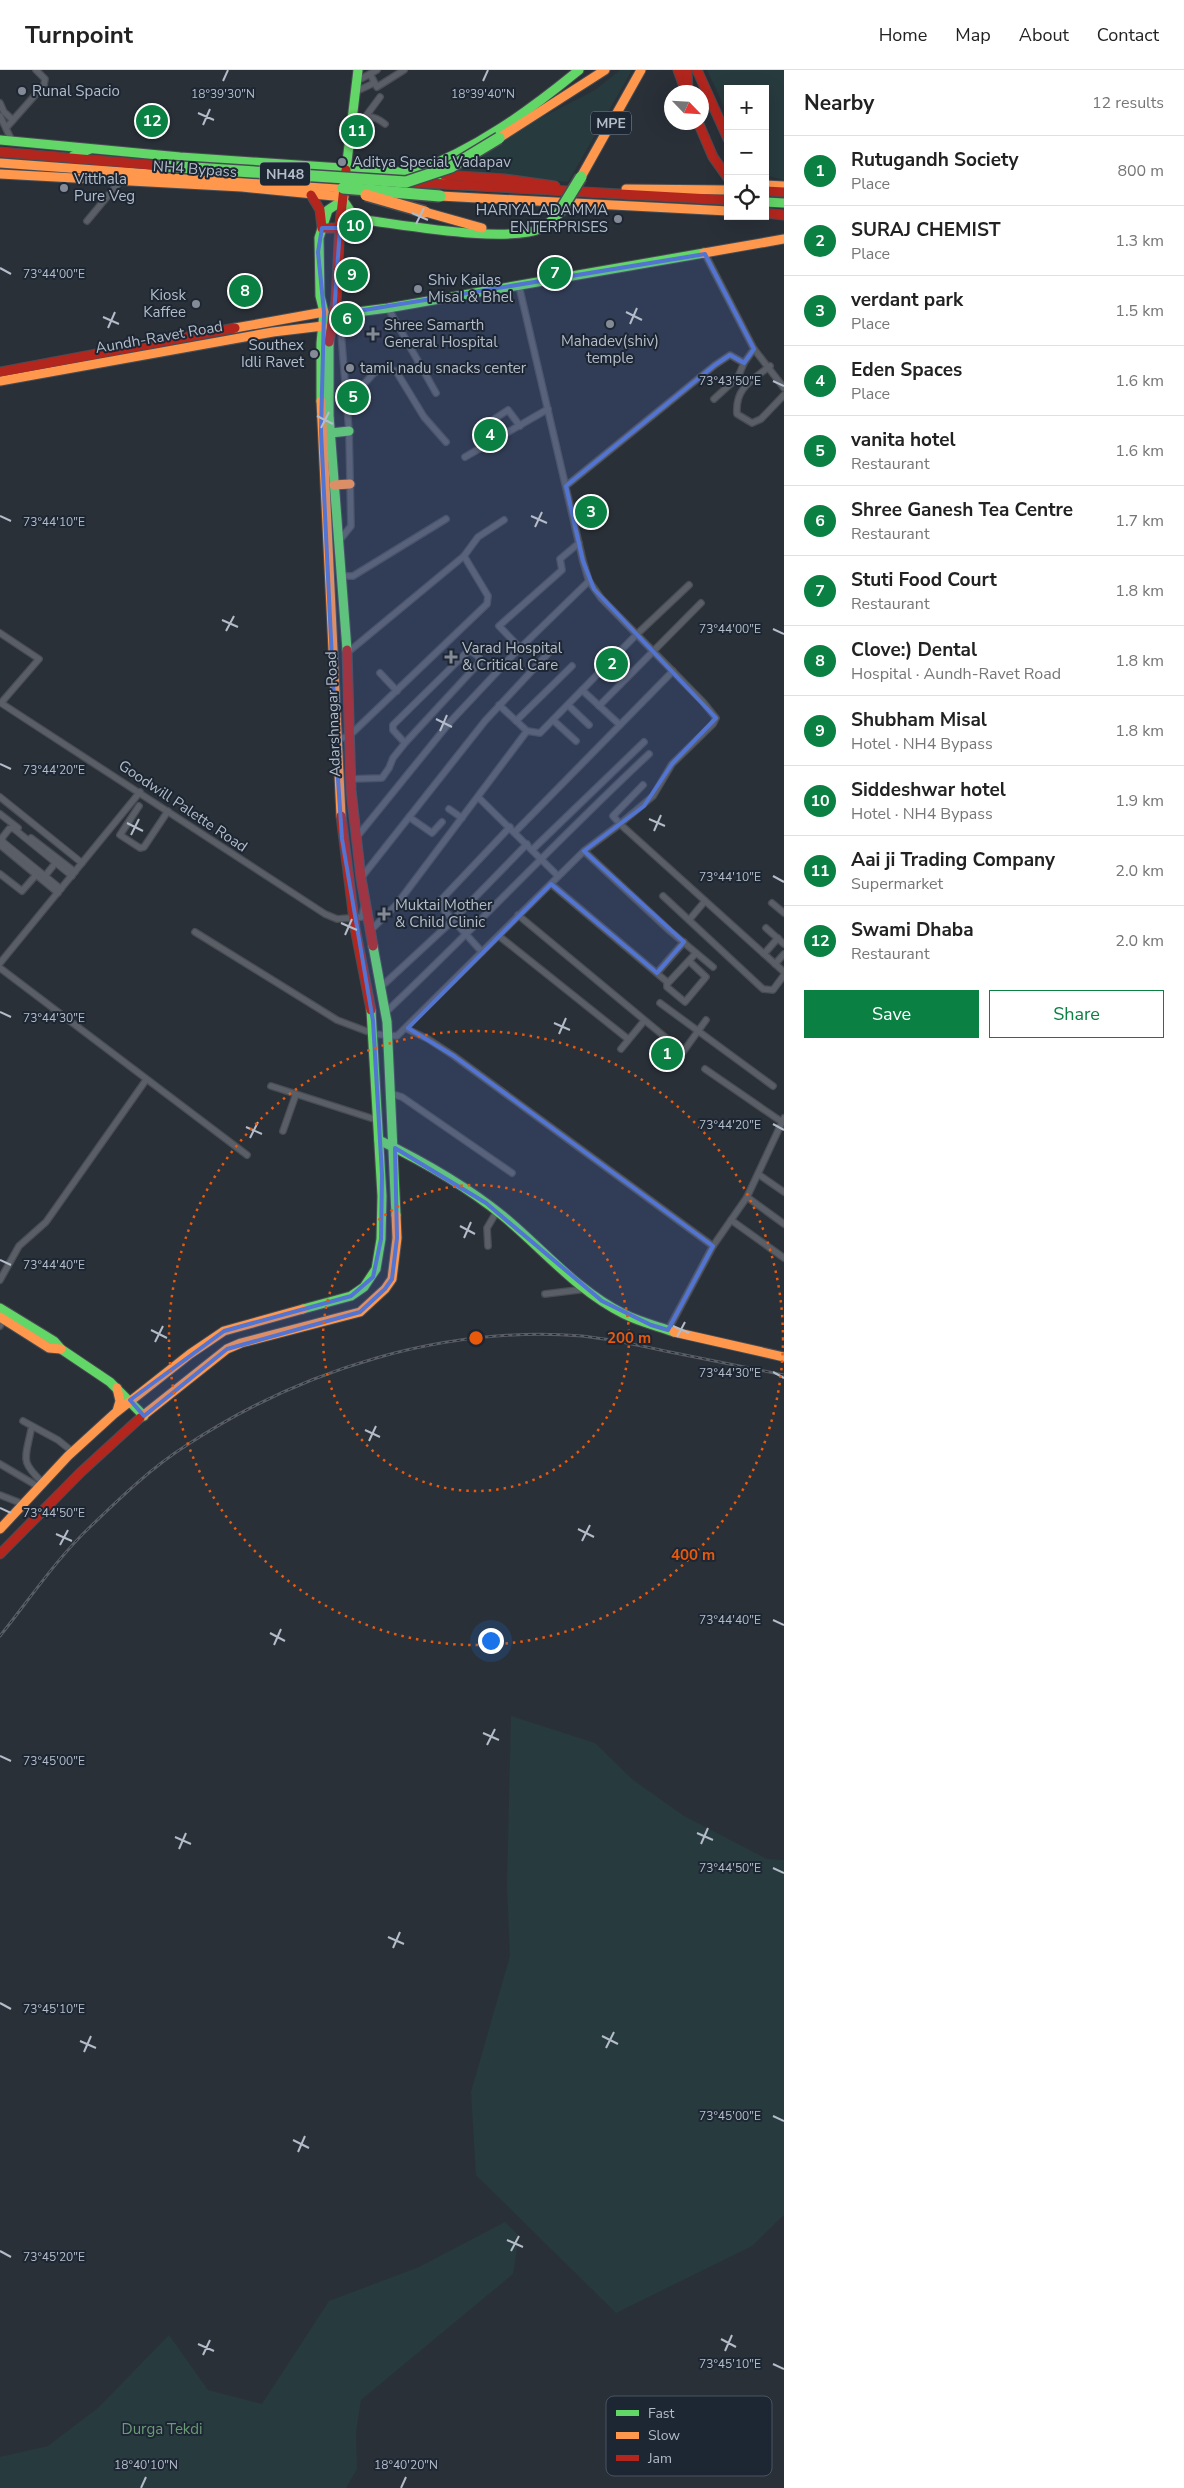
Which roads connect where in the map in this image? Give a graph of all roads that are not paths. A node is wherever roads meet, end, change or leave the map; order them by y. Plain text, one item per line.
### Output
1 (36, 70) edge
2 (377, 70) edge
3 (404, 70) edge
4 (579, 70) edge
5 (605, 70) edge
6 (642, 70) edge
7 (678, 70) edge
8 (687, 70) edge
9 (697, 70) edge
10 (370, 74) junction
11 (357, 81) edge
12 (374, 83) junction
13 (684, 85) edge
14 (687, 85) edge
15 (380, 97) dead end
16 (563, 99) junction
17 (0, 103) edge
18 (536, 105) junction
19 (0, 116) edge
20 (366, 116) junction
21 (13, 120) junction
22 (353, 122) junction
23 (386, 124) dead end
24 (6, 128) junction
25 (701, 130) edge
26 (724, 131) edge
27 (6, 140) edge
28 (90, 149) junction
29 (0, 152) edge
30 (72, 156) junction
31 (0, 163) edge
32 (163, 170) junction
33 (346, 170) junction
34 (0, 174) edge
35 (726, 175) edge
36 (101, 176) junction
37 (408, 178) junction
38 (122, 179) junction
39 (769, 184) edge
40 (784, 186) edge
41 (569, 190) junction
42 (724, 190) edge
43 (440, 191) junction
44 (769, 191) edge
45 (784, 192) edge
46 (311, 195) junction
47 (343, 195) junction
48 (724, 200) edge
49 (769, 202) edge
50 (784, 203) edge
51 (724, 211) edge
52 (769, 213) edge
53 (784, 215) edge
54 (87, 221) dead end
55 (322, 228) junction
56 (340, 228) junction
57 (508, 234) junction
58 (784, 239) edge
59 (704, 254) junction
60 (519, 286) junction
61 (388, 308) junction
62 (329, 314) junction
63 (323, 326) junction
64 (754, 349) junction
65 (744, 363) junction
66 (770, 366) junction
67 (0, 372) edge
68 (0, 381) edge
69 (784, 388) edge
70 (347, 390) junction
71 (436, 393) dead end
72 (784, 395) edge
73 (714, 400) dead end
74 (548, 410) junction
75 (520, 426) junction
76 (349, 431) junction
77 (476, 431) dead end
78 (331, 433) junction
79 (446, 442) dead end
80 (465, 457) dead end
81 (350, 484) junction
82 (334, 486) junction
83 (566, 486) junction
84 (446, 519) dead end
85 (504, 520) dead end
86 (338, 541) junction
87 (579, 543) junction
88 (464, 556) junction
89 (342, 576) junction
90 (590, 581) junction
91 (689, 585) dead end
92 (701, 603) dead end
93 (0, 633) edge
94 (636, 635) junction
95 (555, 646) dead end
96 (520, 648) junction
97 (653, 652) junction
98 (347, 654) junction
99 (572, 666) dead end
100 (673, 671) junction
101 (380, 673) dead end
102 (582, 690) junction
103 (397, 691) junction
104 (499, 705) junction
105 (568, 705) junction
106 (599, 706) junction
107 (553, 720) junction
108 (516, 721) junction
109 (589, 725) dead end
110 (620, 726) junction
111 (528, 731) junction
112 (348, 737) junction
113 (336, 739) junction
114 (576, 741) dead end
115 (644, 742) dead end
116 (405, 743) junction
117 (649, 754) dead end
118 (351, 779) junction
119 (643, 785) dead end
120 (140, 792) junction
121 (0, 797) edge
122 (478, 797) junction
123 (139, 806) dead end
124 (449, 809) dead end
125 (168, 811) junction
126 (0, 814) edge
127 (409, 817) junction
128 (462, 818) junction
129 (442, 822) dead end
130 (620, 824) junction
131 (510, 827) junction
132 (515, 832) junction
133 (356, 838) junction
134 (527, 844) junction
135 (0, 845) edge
136 (532, 850) junction
137 (584, 851) junction
138 (71, 854) junction
139 (540, 858) junction
140 (82, 863) junction
141 (64, 864) junction
142 (53, 866) dead end
143 (0, 874) edge
144 (73, 874) junction
145 (36, 875) junction
146 (45, 876) junction
147 (558, 876) junction
148 (361, 878) junction
149 (551, 884) junction
150 (59, 891) junction
151 (663, 896) dead end
152 (366, 900) junction
153 (705, 901) junction
154 (772, 903) dead end
155 (784, 914) edge
156 (518, 915) junction
157 (453, 920) junction
158 (689, 920) junction
159 (354, 923) junction
160 (766, 928) dead end
161 (370, 930) junction
162 (195, 932) dead end
163 (466, 934) junction
164 (499, 936) junction
165 (778, 938) junction
166 (684, 942) junction
167 (784, 944) edge
168 (482, 952) junction
169 (696, 953) junction
170 (764, 954) junction
171 (784, 954) edge
172 (689, 961) junction
173 (0, 963) edge
174 (775, 964) junction
175 (713, 967) dead end
176 (0, 968) edge
177 (784, 972) edge
178 (657, 973) junction
179 (784, 976) edge
180 (666, 981) dead end
181 (382, 986) junction
182 (660, 1003) dead end
183 (386, 1012) junction
184 (644, 1020) junction
185 (706, 1020) dead end
186 (407, 1029) junction
187 (698, 1031) junction
188 (374, 1034) junction
189 (388, 1036) junction
190 (628, 1039) junction
191 (621, 1049) dead end
192 (706, 1069) dead end
193 (146, 1080) junction
194 (272, 1086) dead end
195 (773, 1086) dead end
196 (389, 1093) junction
197 (296, 1094) junction
198 (377, 1120) junction
199 (783, 1120) edge
200 (283, 1131) dead end
201 (379, 1140) junction
202 (394, 1147) junction
203 (247, 1155) dead end
204 (512, 1173) dead end
205 (758, 1174) junction
206 (784, 1192) edge
207 (747, 1197) junction
208 (497, 1211) junction
209 (731, 1220) junction
210 (784, 1224) edge
211 (488, 1246) dead end
212 (714, 1246) junction
213 (784, 1256) edge
214 (0, 1280) edge
215 (586, 1289) junction
216 (545, 1294) dead end
217 (1, 1318) edge
218 (668, 1330) junction
219 (784, 1357) edge
220 (117, 1388) junction
221 (130, 1400) junction
222 (118, 1411) junction
223 (144, 1416) junction
224 (23, 1421) dead end
225 (31, 1430) dead end
226 (73, 1452) junction
227 (0, 1464) edge
228 (41, 1485) junction
229 (0, 1495) edge
230 (23, 1504) junction
231 (2, 1524) edge
232 (0, 1554) edge

1 - 21 street
2 - 10 street
3 - 12 street
4 - 18 main road
5 - 16 main road
6 - 57 main road, MPE, bridge
7 - 13 main road
8 - 14 main road
9 - 26 main road
10 - 11 street
10 - 12 street
11 - 12 street
11 - 22 main road
15 - 20 street
16 - 18 main road
16 - 37 main road, bridge
17 - 21 street
18 - 37 main road
19 - 24 street
20 - 22 street
20 - 23 street
21 - 24 street
22 - 33 main road
24 - 27 street
25 - 35 main road
27 - 28 main road
28 - 30 main road
28 - 33 main road
29 - 30 main road, NH48
30 - 32 main road, NH48
31 - 36 main road, NH48
32 - 36 main road, NH48
32 - 37 main road, NH48, bridge
32 - 47 main road, NH48
33 - 37 main road
33 - 47 main road
34 - 36 main road
36 - 38 main road, NH4 Bypass
37 - 41 main road
37 - 43 main road, NH48
38 - 46 main road, NH4 Bypass
38 - 54 street
39 - 40 main road
41 - 42 main road
41 - 43 main road, NH48
41 - 48 main road, NH48
43 - 47 main road, NH48, bridge
43 - 51 main road, NH48
44 - 45 main road
46 - 47 main road, NH4 Bypass
46 - 55 main road
47 - 55 main road
47 - 56 main road
47 - 57 main road, MPE, bridge
47 - 57 main road
49 - 50 main road
52 - 53 main road
55 - 56 main road
55 - 62 main road
56 - 62 main road
58 - 59 main road, Aundh-Ravet Road
59 - 60 main road, Aundh-Ravet Road
59 - 64 street
60 - 61 main road, Aundh-Ravet Road
60 - 74 street
61 - 62 main road, Aundh-Ravet Road
61 - 71 street
62 - 63 main road, Adarshnagar Road
62 - 67 main road, Aundh-Ravet Road
62 - 70 street
62 - 78 main road, Adarshnagar Road
63 - 68 main road, Aundh-Ravet Road
63 - 113 main road, Adarshnagar Road
64 - 65 street
64 - 66 street
65 - 73 street
65 - 83 street
66 - 69 street
66 - 72 street
70 - 76 street
70 - 79 street
74 - 75 street
74 - 83 street
75 - 77 street
75 - 80 street
76 - 78 main road
76 - 81 street
78 - 82 main road, Adarshnagar Road
81 - 82 main road
81 - 86 street
82 - 86 main road, Adarshnagar Road
83 - 87 street
84 - 89 street
85 - 88 street
86 - 89 main road, Adarshnagar Road
87 - 90 street
87 - 96 street
88 - 98 street
88 - 103 street
89 - 98 main road, Adarshnagar Road
90 - 94 street
90 - 96 street
91 - 94 street
92 - 97 street
93 - 120 street, Goodwill Palette Road
94 - 97 street
94 - 102 street
95 - 104 street
96 - 133 street
97 - 100 street
97 - 106 street
98 - 112 main road, Adarshnagar Road
99 - 108 street
100 - 110 street
100 - 130 street
101 - 103 street
102 - 105 street
102 - 106 street
103 - 112 street
104 - 108 street
104 - 127 street
105 - 107 street
105 - 109 street
106 - 110 street
107 - 111 street
107 - 114 street
108 - 111 street
110 - 132 street
111 - 122 street
112 - 113 street
112 - 118 main road, Adarshnagar Road
113 - 159 main road, Adarshnagar Road
115 - 136 street
116 - 116 street
116 - 118 street
117 - 139 street
118 - 133 main road, Adarshnagar Road
119 - 130 street
120 - 125 street, Goodwill Palette Road
120 - 140 street
121 - 138 street
122 - 128 street
122 - 131 street
123 - 125 street
124 - 128 street
125 - 159 street, Goodwill Palette Road
126 - 141 street
127 - 129 street
127 - 148 street
128 - 161 street
130 - 137 street
130 - 153 street
131 - 132 street
131 - 157 street
132 - 134 street
133 - 148 main road, Adarshnagar Road
134 - 136 street
134 - 157 street
135 - 145 street
136 - 139 street
137 - 147 street
137 - 166 street
138 - 140 street
138 - 141 street
139 - 147 street
139 - 163 street
140 - 144 street
141 - 144 street
142 - 146 street
143 - 145 street
144 - 146 street
144 - 150 street
145 - 150 street
146 - 150 street
147 - 149 street
148 - 152 main road, Adarshnagar Road
149 - 156 street
149 - 178 street
150 - 173 street
151 - 158 street
152 - 159 street
152 - 161 main road, Adarshnagar Road
153 - 158 street
153 - 170 street
154 - 155 street
156 - 164 street
156 - 184 street
157 - 163 street
157 - 181 street
158 - 179 street
159 - 188 main road, Adarshnagar Road
160 - 165 street
161 - 181 main road, Adarshnagar Road
162 - 188 street
163 - 168 street
163 - 183 street
164 - 168 street
164 - 190 street
165 - 167 street
165 - 170 street
166 - 169 street
166 - 178 street
168 - 186 street
169 - 172 street
169 - 175 street
170 - 174 street
171 - 174 street
172 - 172 street
174 - 177 street
176 - 193 street
178 - 180 street
181 - 183 main road, Adarshnagar Road
182 - 187 street
183 - 189 main road, Adarshnagar Road
184 - 187 street
184 - 190 street
185 - 187 street
186 - 189 street
186 - 212 street
187 - 195 street
188 - 189 street
188 - 198 main road, Adarshnagar Road
189 - 196 main road, Adarshnagar Road
190 - 191 street
192 - 199 street
193 - 203 street
193 - 214 street
194 - 197 street
196 - 202 main road, Adarshnagar Road
196 - 204 street
197 - 198 street
197 - 200 street
198 - 201 main road, Adarshnagar Road
199 - 205 street
201 - 202 main road
201 - 221 main road, Adarshnagar Road
202 - 208 main road
202 - 223 main road, Adarshnagar Road
205 - 206 street
205 - 207 street
207 - 209 street
207 - 210 street
208 - 211 street
208 - 215 main road
209 - 212 street
209 - 213 street
212 - 218 street
215 - 216 street
215 - 218 main road
217 - 220 main road
218 - 219 main road
220 - 221 main road
220 - 222 main road
221 - 222 main road, Adarshnagar Road
221 - 223 main road
222 - 226 main road, Adarshnagar Road
223 - 232 main road, Adarshnagar Road
224 - 226 street
225 - 228 street
226 - 228 main road, Adarshnagar Road
227 - 228 street
228 - 230 main road, Adarshnagar Road
229 - 230 street
230 - 231 main road, Adarshnagar Road

